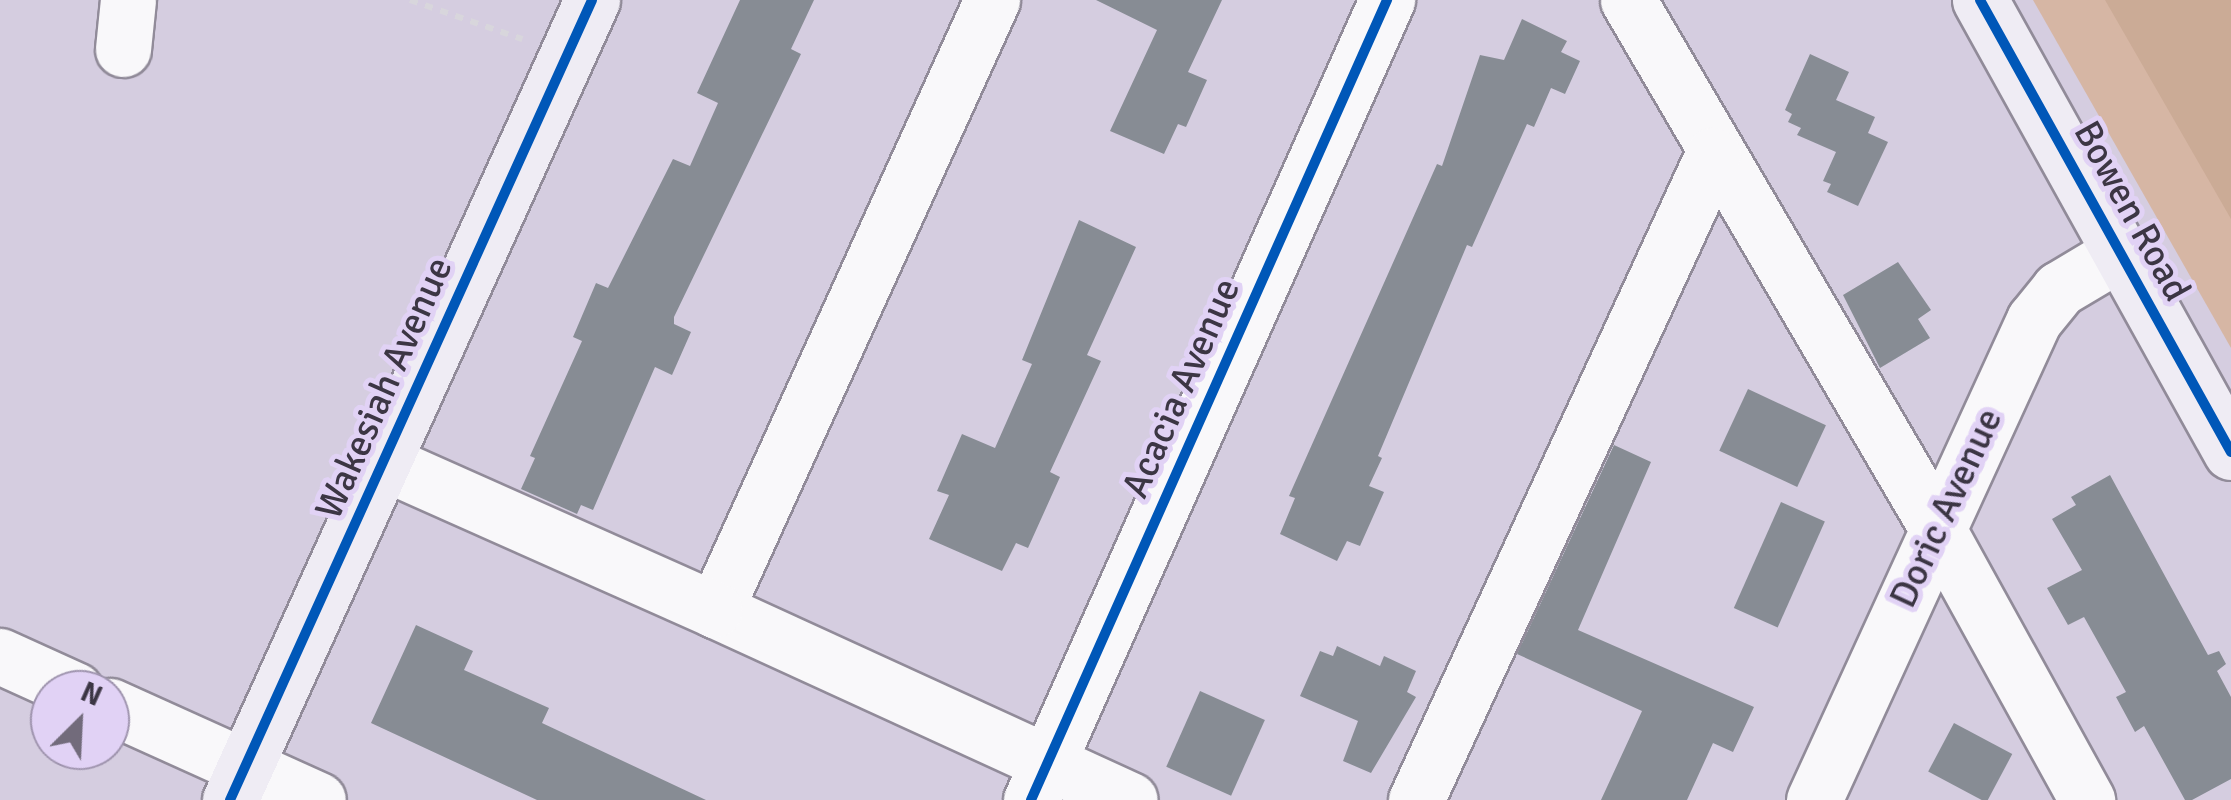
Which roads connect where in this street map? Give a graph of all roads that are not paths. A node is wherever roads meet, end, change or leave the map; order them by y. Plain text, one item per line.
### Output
1 (592, 0) edge
2 (992, 0) edge
3 (1386, 0) edge
4 (1628, 0) edge
5 (1980, 0) edge
6 (1712, 155) junction
7 (2121, 252) junction
8 (2231, 452) edge
9 (383, 462) junction
10 (1936, 526) junction
11 (715, 610) junction
12 (0, 656) edge
13 (31, 670) edge
14 (130, 718) edge
15 (1039, 781) edge
16 (238, 783) edge
17 (318, 800) edge
18 (1130, 800) edge
19 (1416, 800) edge
20 (1814, 800) edge
21 (2087, 800) edge

1 - 9 main road, Wakesiah Avenue
2 - 11 street
3 - 15 street, Acacia Avenue
4 - 6 street
5 - 7 main road, Bowen Road
6 - 10 street
6 - 19 street
7 - 8 main road, Bowen Road
7 - 10 street, Doric Avenue
9 - 11 street
9 - 16 main road, Wakesiah Avenue
10 - 20 street, Doric Avenue
10 - 21 street
11 - 15 street
12 - 13 street
14 - 16 street
15 - 18 street
16 - 17 street

